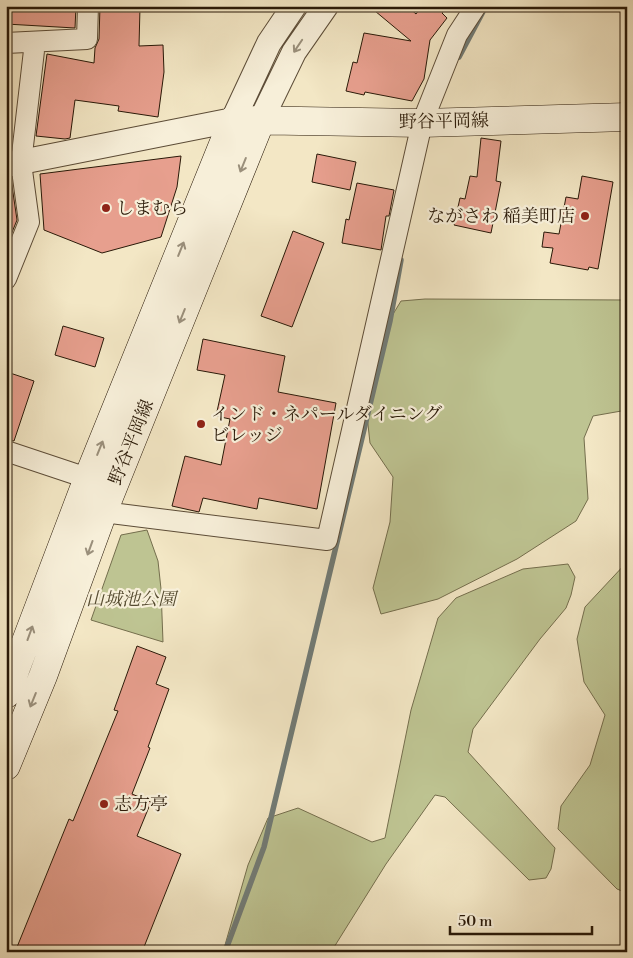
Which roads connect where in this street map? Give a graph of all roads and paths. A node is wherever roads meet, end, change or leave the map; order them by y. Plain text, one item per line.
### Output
1 (88, 6) edge
2 (294, 6) edge
3 (326, 6) edge
4 (476, 6) edge
5 (35, 42) junction
6 (6, 43) edge
7 (627, 117) edge
8 (233, 120) junction
9 (261, 120) junction
10 (422, 123) junction
11 (14, 164) edge
12 (6, 279) edge
13 (6, 452) edge
14 (90, 497) junction
15 (12, 666) edge
16 (6, 694) edge
17 (6, 766) edge

1 - 5 street
2 - 8 street
3 -> 9 street
4 - 10 street
5 - 6 street
5 - 11 street
7 - 10 main road, 野谷平岡線
8 - 9 main road, 野谷平岡線
8 - 11 street
14 -> 8 main road, 野谷平岡線
9 - 10 main road, 野谷平岡線
9 -> 14 main road, 野谷平岡線
10 - 14 street
11 - 12 street
13 - 14 street
15 -> 14 main road, 野谷平岡線
14 -> 17 main road, 野谷平岡線
15 - 16 main road, 野谷平岡線

